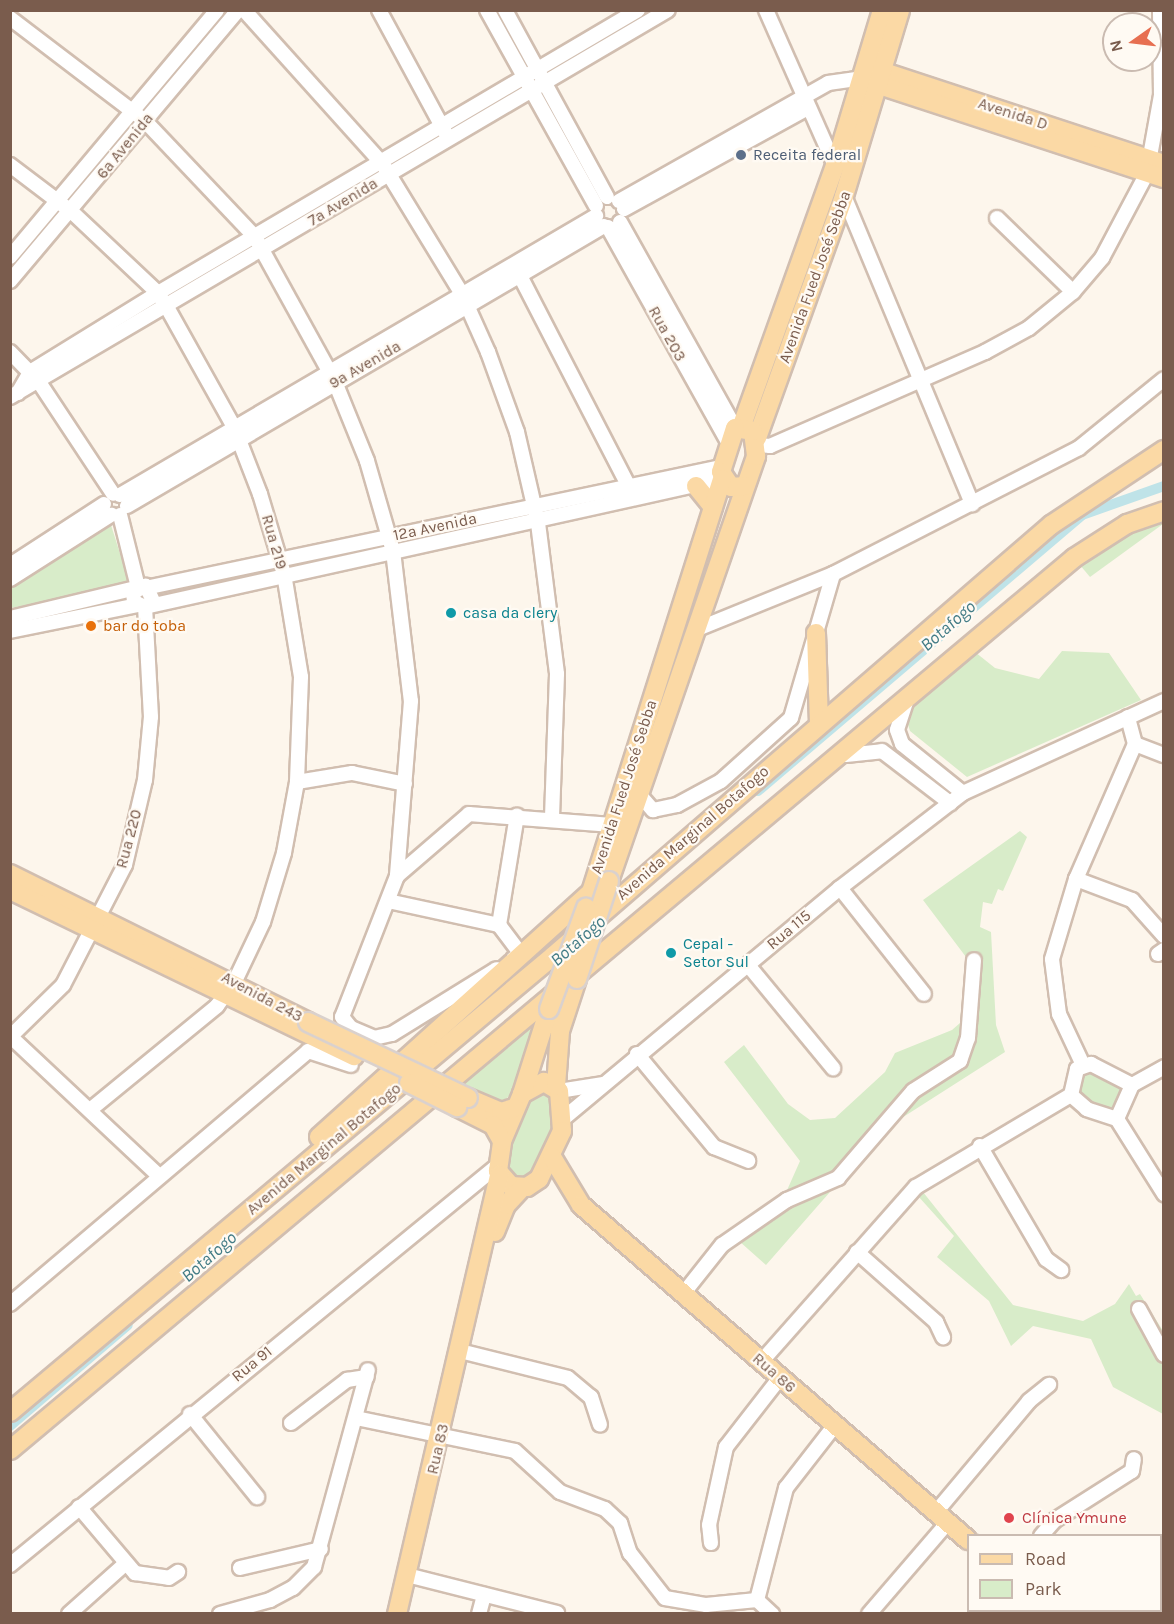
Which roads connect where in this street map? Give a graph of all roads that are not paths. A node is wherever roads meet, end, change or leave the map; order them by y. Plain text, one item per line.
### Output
1 (217, 10) edge
2 (238, 10) edge
3 (244, 10) edge
4 (380, 10) edge
5 (487, 10) edge
6 (505, 10) edge
7 (607, 10) edge
8 (638, 10) edge
9 (668, 10) edge
10 (766, 10) edge
11 (882, 10) edge
12 (900, 10) edge
13 (1160, 10) edge
14 (10, 18) edge
15 (613, 24) junction
16 (620, 39) junction
17 (540, 77) junction
18 (874, 78) junction
19 (526, 86) junction
20 (806, 103) junction
21 (131, 110) junction
22 (145, 121) junction
23 (446, 134) junction
24 (10, 165) edge
25 (835, 166) junction
26 (386, 168) junction
27 (1155, 168) edge
28 (844, 196) junction
29 (58, 201) junction
30 (72, 212) junction
31 (609, 213) junction
32 (997, 218) dead end
33 (255, 237) junction
34 (264, 250) junction
35 (10, 257) edge
36 (517, 269) junction
37 (10, 280) edge
38 (1073, 292) junction
39 (158, 293) junction
40 (465, 301) junction
41 (168, 309) junction
42 (10, 352) edge
43 (332, 376) junction
44 (35, 377) junction
45 (1164, 379) edge
46 (923, 380) junction
47 (14, 395) edge
48 (734, 432) junction
49 (237, 433) junction
50 (758, 442) junction
51 (1164, 450) edge
52 (722, 473) junction
53 (629, 485) junction
54 (696, 486) junction
55 (745, 486) junction
56 (633, 500) junction
57 (113, 502) junction
58 (972, 504) junction
59 (535, 506) junction
60 (713, 507) junction
61 (1164, 511) edge
62 (538, 523) junction
63 (390, 537) junction
64 (393, 551) junction
65 (10, 565) edge
66 (282, 567) junction
67 (833, 574) junction
68 (10, 579) edge
69 (143, 596) junction
70 (10, 618) edge
71 (700, 627) junction
72 (10, 631) edge
73 (816, 633) junction
74 (1164, 701) edge
75 (906, 702) junction
76 (1128, 717) junction
77 (819, 722) junction
78 (1135, 744) junction
79 (846, 755) junction
80 (1164, 755) edge
81 (297, 782) junction
82 (405, 784) junction
83 (638, 793) junction
84 (963, 793) junction
85 (950, 802) junction
86 (517, 816) junction
87 (552, 819) junction
88 (612, 825) junction
89 (10, 874) edge
90 (397, 876) junction
91 (610, 877) junction
92 (1076, 879) junction
93 (840, 888) junction
94 (10, 890) edge
95 (588, 900) junction
96 (388, 901) junction
97 (97, 923) junction
98 (499, 925) junction
99 (1164, 936) edge
100 (521, 954) junction
101 (974, 960) dead end
102 (748, 965) junction
103 (231, 989) junction
104 (924, 994) dead end
105 (11, 1037) edge
106 (638, 1054) junction
107 (352, 1060) junction
108 (1083, 1065) junction
109 (1164, 1067) edge
110 (833, 1068) dead end
111 (603, 1084) junction
112 (1132, 1085) junction
113 (557, 1088) junction
114 (1071, 1095) junction
115 (518, 1101) junction
116 (463, 1102) junction
117 (90, 1110) junction
118 (564, 1118) junction
119 (1117, 1119) junction
120 (502, 1141) junction
121 (980, 1146) junction
122 (552, 1157) junction
123 (748, 1161) dead end
124 (498, 1170) junction
125 (159, 1176) junction
126 (290, 1177) junction
127 (527, 1186) junction
128 (1164, 1194) edge
129 (580, 1205) junction
130 (857, 1252) junction
131 (1061, 1270) dead end
132 (475, 1284) junction
133 (683, 1294) junction
134 (10, 1304) edge
135 (1139, 1309) dead end
136 (943, 1337) dead end
137 (460, 1352) junction
138 (1164, 1355) edge
139 (761, 1362) junction
140 (779, 1379) junction
141 (41, 1386) junction
142 (1049, 1386) dead end
143 (10, 1406) edge
144 (10, 1412) edge
145 (190, 1414) junction
146 (356, 1418) junction
147 (291, 1423) dead end
148 (600, 1425) dead end
149 (835, 1425) junction
150 (441, 1438) junction
151 (10, 1450) edge
152 (1134, 1459) dead end
153 (257, 1497) dead end
154 (79, 1507) junction
155 (942, 1517) junction
156 (1043, 1534) edge
157 (967, 1538) edge
158 (711, 1543) dead end
159 (321, 1548) junction
160 (126, 1563) junction
161 (10, 1565) edge
162 (240, 1568) dead end
163 (178, 1572) dead end
164 (406, 1575) junction
165 (484, 1595) junction
166 (757, 1600) junction
167 (701, 1609) edge
168 (557, 1613) edge
169 (69, 1614) edge
170 (220, 1614) edge
171 (397, 1614) edge
172 (479, 1614) edge
173 (772, 1614) edge
174 (869, 1614) edge

1 - 21 street, 6ª Avenida
2 - 22 street, 6ª Avenida
3 - 26 street
4 - 23 street
5 - 19 street, Rua 203
6 - 17 street, Rua 203
7 - 15 street
8 - 15 street, 7ª Avenida
9 - 16 street, 7ª Avenida
10 - 20 street
11 - 18 main road, Avenida Fued José Sebba
12 - 18 main road, Avenida Fued José Sebba
13 - 27 street
14 - 21 street
15 - 16 street
15 - 17 street, 7ª Avenida
16 - 17 street, 7ª Avenida
17 - 19 street, 7ª Avenida
17 - 31 street, Rua 203
18 - 20 street, 9ª Avenida
18 - 25 main road, Avenida Fued José Sebba
18 - 27 main road, Avenida D
18 - 28 main road, Avenida Fued José Sebba
19 - 23 street, 7ª Avenida
19 - 31 street, Rua 203
20 - 25 street
20 - 31 street, 9ª Avenida
21 - 22 street
21 - 29 street, 6ª Avenida
22 - 30 street, 6ª Avenida
22 - 33 street
23 - 26 street, 7ª Avenida
24 - 29 street, Rua 219
25 - 48 main road, Avenida Fued José Sebba
26 - 33 street, 7ª Avenida
26 - 34 street, 7ª Avenida
26 - 40 street
27 - 38 street
28 - 46 street
28 - 50 main road, Avenida Fued José Sebba
29 - 30 street, Rua 219
29 - 35 street, 6ª Avenida
30 - 37 street, 6ª Avenida
30 - 39 street, Rua 219
31 - 36 street, 9ª Avenida
31 - 48 street, Rua 203
32 - 38 street
33 - 34 street
33 - 39 street, 7ª Avenida
34 - 41 street, 7ª Avenida
34 - 43 street
36 - 40 street, 9ª Avenida
36 - 53 street
38 - 46 street
39 - 41 street, Rua 219
39 - 44 street, 7ª Avenida
40 - 43 street, 9ª Avenida
40 - 59 street
41 - 44 street, 7ª Avenida
41 - 49 street, Rua 219
42 - 44 street, Rua 220
43 - 49 street, 9ª Avenida
43 - 63 street
44 - 47 street, 7ª Avenida
44 - 57 street, Rua 220
45 - 58 street
46 - 50 street
46 - 58 street
48 - 50 main road
48 - 52 main road, Avenida Fued José Sebba
49 - 57 street, 9ª Avenida
49 - 66 street, Rua 219
50 - 55 main road, Avenida Fued José Sebba
51 - 77 main road, Avenida Marginal Botafogo
52 - 53 street, 12ª Avenida
52 - 54 street, 12ª Avenida
52 - 55 main road
52 - 60 main road, Avenida Fued José Sebba
53 - 56 street
53 - 59 street, 12ª Avenida
54 - 56 street, 12ª Avenida
54 - 60 main road
55 - 71 main road, Avenida Fued José Sebba
56 - 62 street, 12ª Avenida
57 - 65 street, 9ª Avenida
57 - 68 street, 9ª Avenida
57 - 69 street, Rua 220
58 - 67 street
59 - 62 street
59 - 63 street, 12ª Avenida
60 - 88 main road, Avenida Fued José Sebba
61 - 75 main road, Avenida Marginal Botafogo
62 - 64 street, 12ª Avenida
62 - 87 street
63 - 64 street
63 - 66 street, 12ª Avenida
64 - 66 street, 12ª Avenida
64 - 82 street
66 - 69 street, 12ª Avenida
66 - 81 street, Rua 219
67 - 71 street
67 - 73 street
69 - 70 street, 12ª Avenida
69 - 72 street, 12ª Avenida
69 - 97 street, Rua 220
71 - 83 main road, Avenida Fued José Sebba
73 - 77 main road
73 - 83 street
74 - 76 street, Rua 115
75 - 79 main road, Avenida Marginal Botafogo
75 - 84 street
76 - 78 street
76 - 84 street, Rua 115
77 - 126 main road, Avenida Marginal Botafogo
78 - 80 street
78 - 92 street
79 - 85 street
79 - 151 main road, Avenida Marginal Botafogo
81 - 82 street
81 - 103 street, Rua 219
82 - 90 street
83 - 91 main road, Avenida Fued José Sebba
84 - 85 street, Rua 115
85 - 93 street, Rua 115
86 - 87 street
86 - 90 street
86 - 98 street
87 - 88 street
88 - 91 main road
88 - 95 main road, Avenida Fued José Sebba
89 - 97 main road, Avenida 243
90 - 96 street
91 - 113 main road, Avenida Fued José Sebba, bridge
92 - 99 street
92 - 108 street
93 - 102 street, Rua 115
93 - 104 street
94 - 97 main road, Avenida 243
95 - 100 main road
95 - 115 main road, Avenida Fued José Sebba, bridge
96 - 98 street
96 - 100 street
97 - 103 main road, Avenida 243
97 - 105 street, Rua 220
98 - 100 street
100 - 126 main road
101 - 133 street
102 - 106 street, Rua 115
102 - 110 street
103 - 107 main road, Avenida 243
103 - 116 main road, Avenida 243, bridge
103 - 117 street
105 - 117 street
106 - 111 street, Rua 115
106 - 123 street
107 - 116 main road, Avenida 243, bridge
107 - 125 street
108 - 112 street
108 - 114 street
109 - 112 street
111 - 113 street
111 - 118 street, Rua 115
112 - 119 street
113 - 115 main road
113 - 118 main road, Avenida Fued José Sebba
114 - 119 street
114 - 121 street
115 - 116 main road, Avenida 243
115 - 120 main road, Avenida Fued José Sebba
116 - 120 main road, Avenida 243
117 - 125 street
118 - 122 main road, Rua 83
119 - 128 street
120 - 124 main road, Rua 83
121 - 130 street
121 - 131 street
122 - 127 main road, Rua 83
122 - 129 main road, Rua 86
124 - 127 main road, Rua 86
124 - 132 main road, Rua 83
124 - 145 street, Rua 91
125 - 134 street
126 - 141 main road, Avenida Marginal Botafogo
127 - 129 main road, Rua 86
127 - 132 main road, Rua 83
129 - 133 main road, Rua 86
130 - 136 street
130 - 139 street
132 - 137 main road, Rua 83
133 - 139 main road, Rua 86
135 - 138 street
137 - 148 street
137 - 150 main road, Rua 83
139 - 140 main road, Rua 86
140 - 149 main road, Rua 86
140 - 158 street
141 - 143 main road
141 - 144 main road, Avenida Marginal Botafogo
142 - 155 street
145 - 153 street
145 - 154 street, Rua 91
146 - 147 street
146 - 150 street
146 - 159 street
149 - 155 main road, Rua 86
149 - 166 street
150 - 164 main road, Rua 83
150 - 167 street
152 - 156 street
154 - 160 street
154 - 161 street, Rua 91
155 - 157 main road, Rua 86
155 - 174 street
159 - 162 street
159 - 170 street
160 - 163 street
160 - 169 street
164 - 165 street
164 - 171 main road, Rua 83
165 - 168 street
165 - 172 street
166 - 167 street
166 - 173 street

